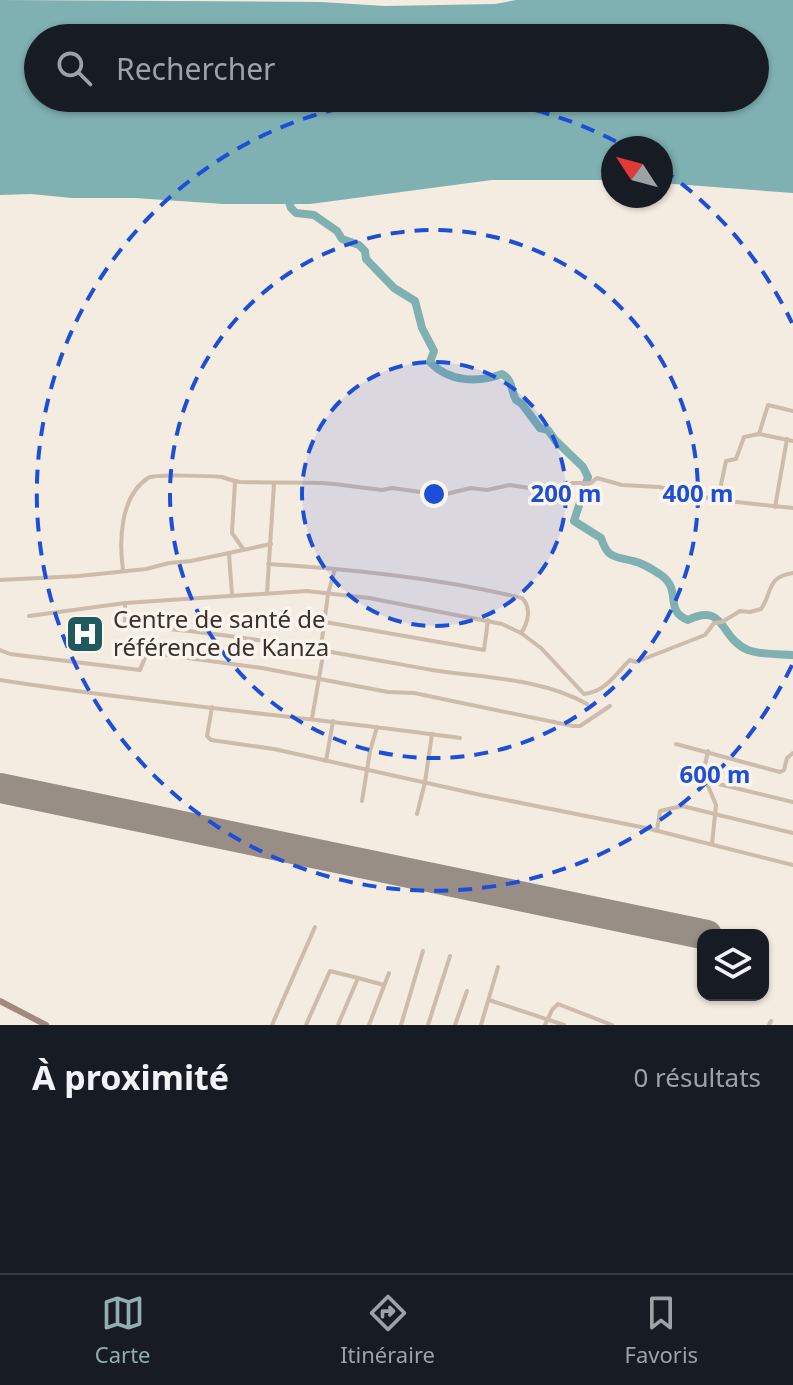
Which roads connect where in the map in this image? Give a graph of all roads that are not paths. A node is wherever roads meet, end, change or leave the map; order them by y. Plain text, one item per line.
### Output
1 (793, 411) edge
2 (759, 434) junction
3 (787, 439) junction
4 (793, 441) edge
5 (235, 482) junction
6 (274, 484) junction
7 (718, 500) junction
8 (775, 507) junction
9 (793, 508) edge
10 (271, 544) junction
11 (244, 550) junction
12 (229, 553) junction
13 (268, 564) junction
14 (335, 568) junction
15 (123, 570) junction
16 (793, 573) edge
17 (0, 580) edge
18 (267, 593) junction
19 (328, 594) junction
20 (232, 595) junction
21 (125, 603) junction
22 (29, 616) dead end
23 (488, 620) junction
24 (325, 622) junction
25 (521, 633) junction
26 (0, 650) edge
27 (324, 650) junction
28 (320, 679) junction
29 (0, 680) edge
30 (587, 704) dead end
31 (610, 706) dead end
32 (212, 707) junction
33 (312, 718) junction
34 (333, 721) junction
35 (377, 727) junction
36 (432, 734) junction
37 (460, 738) dead end
38 (676, 744) dead end
39 (708, 751) junction
40 (793, 753) edge
41 (326, 761) junction
42 (369, 769) junction
43 (706, 781) junction
44 (425, 782) junction
45 (362, 801) dead end
46 (793, 802) edge
47 (417, 814) dead end
48 (715, 815) junction
49 (657, 830) junction
50 (793, 833) edge
51 (712, 844) junction
52 (793, 865) edge
53 (315, 927) dead end
54 (423, 951) dead end
55 (450, 956) dead end
56 (498, 967) dead end
57 (389, 973) dead end
58 (358, 978) junction
59 (384, 985) junction
60 (467, 991) dead end
61 (489, 1000) junction
62 (0, 1001) edge
63 (547, 1022) edge
64 (46, 1025) edge
65 (272, 1025) edge
66 (306, 1025) edge
67 (338, 1025) edge
68 (369, 1025) edge
69 (401, 1025) edge
70 (428, 1025) edge
71 (455, 1025) edge
72 (481, 1025) edge
73 (564, 1025) edge
74 (612, 1025) edge

1 - 2 street
2 - 3 street
2 - 7 street
3 - 4 street
3 - 8 street
5 - 6 street
5 - 11 street
5 - 15 street
6 - 7 street
6 - 10 street
7 - 8 street
8 - 9 street
10 - 11 street
10 - 13 street
11 - 12 street
12 - 15 street
12 - 20 street
13 - 14 street
13 - 18 street
14 - 19 street
14 - 25 street
15 - 17 street
16 - 25 street
18 - 19 street
18 - 20 street
19 - 23 street
19 - 24 street
20 - 21 street
21 - 22 street
21 - 27 street
23 - 24 street
23 - 25 street
24 - 27 street
26 - 28 street
27 - 28 street
27 - 30 street
28 - 31 street
28 - 33 street
29 - 32 street
32 - 33 street
32 - 41 street
33 - 34 street
34 - 35 street
34 - 41 street
35 - 36 street
35 - 42 street
36 - 37 street
36 - 44 street
38 - 39 street
39 - 40 street
39 - 43 street
41 - 42 street
42 - 44 street
42 - 45 street
43 - 46 street
43 - 48 street
44 - 47 street
44 - 49 street
48 - 49 street
48 - 50 street
48 - 51 street
49 - 51 street
51 - 52 street
53 - 65 street
54 - 69 street
55 - 70 street
56 - 61 street
57 - 59 street
58 - 59 street
58 - 66 street
58 - 67 street
59 - 68 street
60 - 71 street
61 - 63 street
61 - 72 street
62 - 64 main road
63 - 73 street
63 - 74 street

